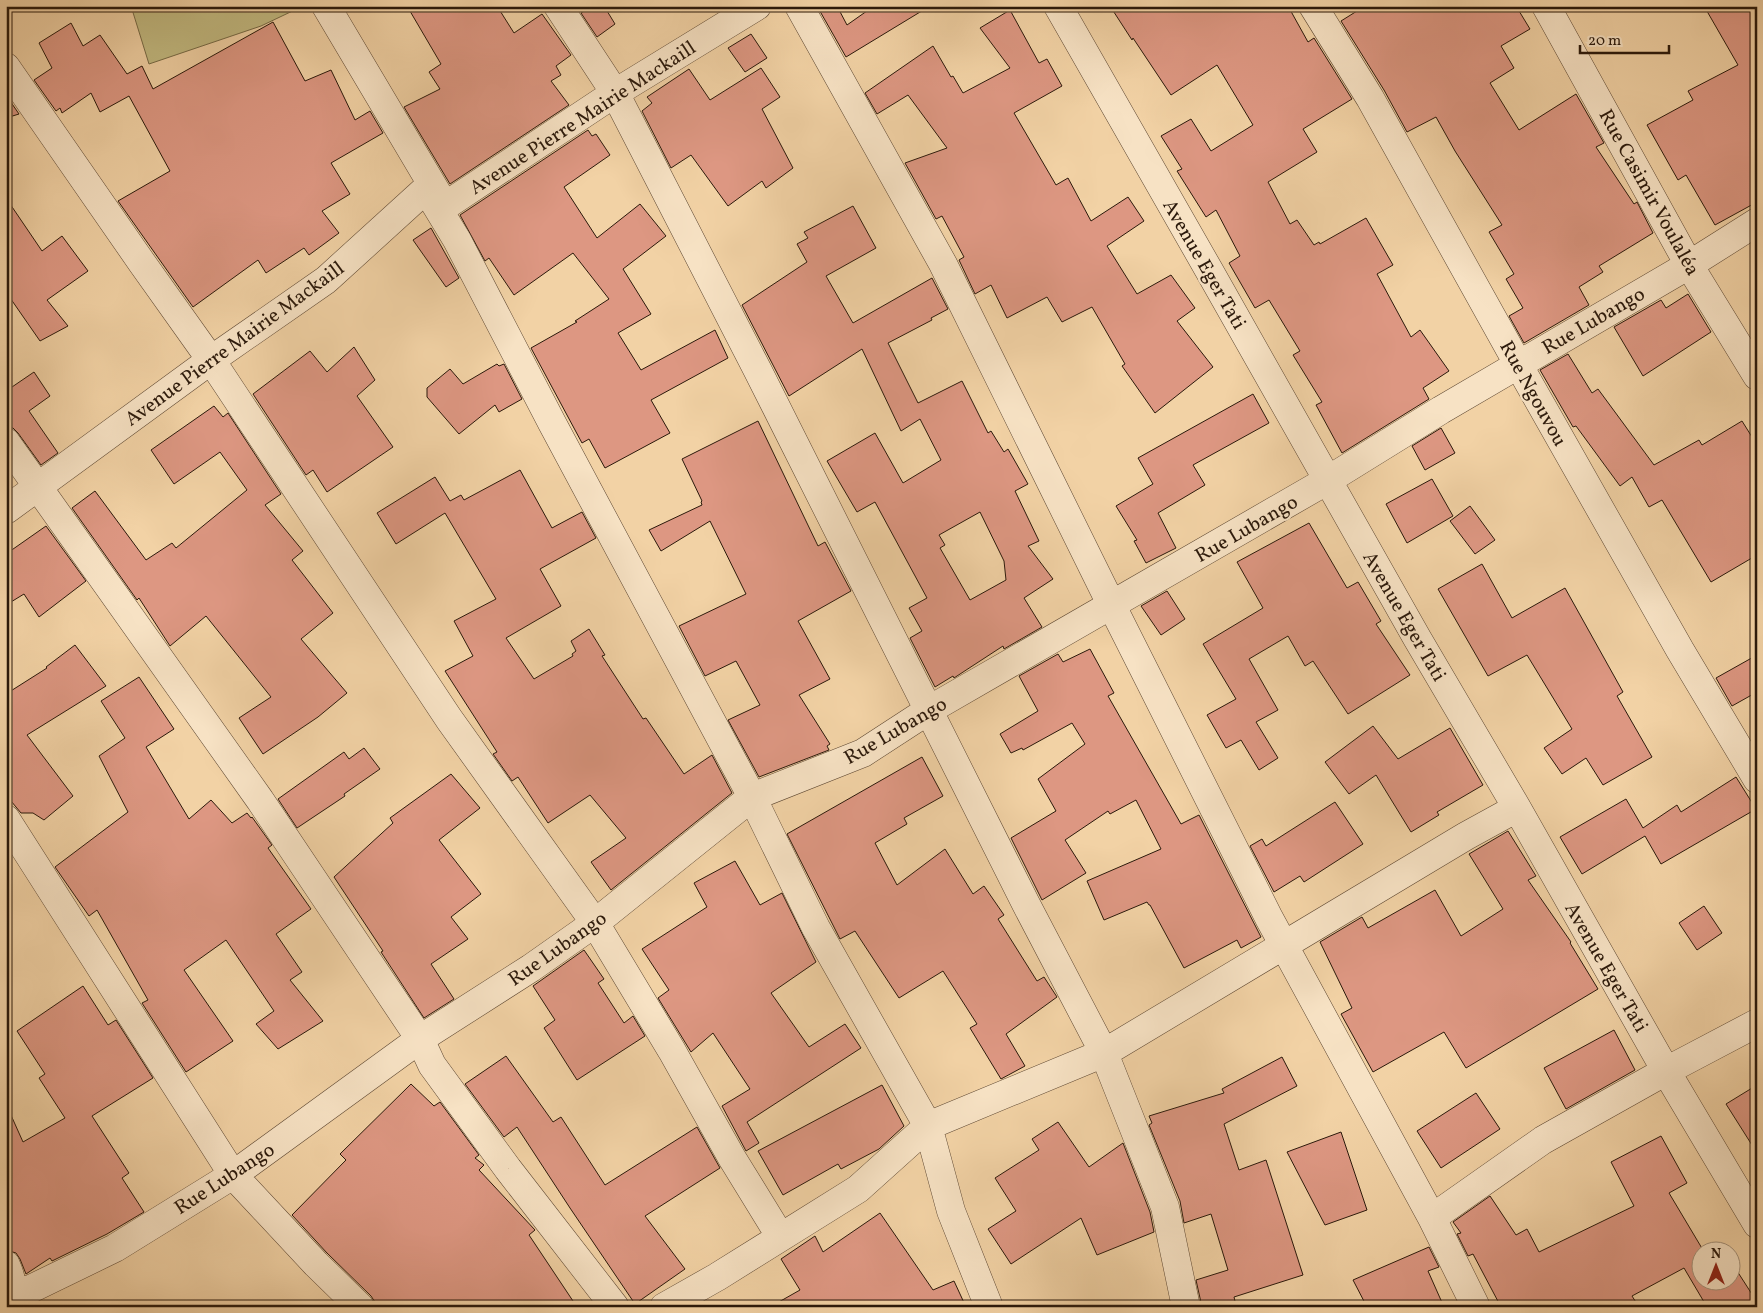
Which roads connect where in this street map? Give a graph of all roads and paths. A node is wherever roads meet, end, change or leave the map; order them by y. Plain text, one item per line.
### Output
1 (326, 6) edge
2 (558, 6) edge
3 (757, 6) edge
4 (799, 6) edge
5 (1058, 6) edge
6 (1314, 6) edge
7 (1546, 6) edge
8 (6, 67) edge
9 (615, 93) junction
10 (436, 197) junction
11 (1757, 222) edge
12 (1690, 265) junction
13 (211, 360) junction
14 (1518, 364) junction
15 (1757, 376) edge
16 (6, 442) edge
17 (1328, 480) junction
18 (38, 488) junction
19 (6, 510) edge
20 (1112, 606) junction
21 (929, 710) junction
22 (1757, 779) edge
23 (752, 797) junction
24 (1517, 808) junction
25 (6, 819) edge
26 (595, 923) junction
27 (1284, 945) junction
28 (1757, 1022) edge
29 (420, 1039) junction
30 (1104, 1052) junction
31 (1666, 1071) junction
32 (928, 1126) junction
33 (233, 1175) junction
34 (1432, 1218) junction
35 (1757, 1224) edge
36 (780, 1236) junction
37 (6, 1265) edge
38 (12, 1302) edge
39 (360, 1307) edge
40 (615, 1307) edge
41 (664, 1307) edge
42 (989, 1307) edge
43 (1186, 1307) edge
44 (1476, 1307) edge

1 - 10 street
2 - 9 street
3 - 9 street, Avenue Pierre Mairie Mackaill
4 - 20 street
5 - 17 street, Avenue Eger Tati
6 - 14 street, Rue Ngouvou
7 - 12 street, Rue Casimir Voulaléa
8 - 13 street
9 - 10 street, Avenue Pierre Mairie Mackaill
9 - 21 street
10 - 13 street, Avenue Pierre Mairie Mackaill
10 - 23 street
11 - 12 street, Rue Lubango
12 - 14 street, Rue Lubango
12 - 15 street, Rue Casimir Voulaléa
13 - 18 street, Avenue Pierre Mairie Mackaill
13 - 26 street
14 - 17 street, Rue Lubango
14 - 22 street, Rue Ngouvou
16 - 18 street
17 - 20 street, Rue Lubango
17 - 24 street, Avenue Eger Tati
18 - 19 street, Avenue Pierre Mairie Mackaill
18 - 29 street
20 - 21 street, Rue Lubango
20 - 27 street
21 - 23 street, Rue Lubango
21 - 30 street
23 - 26 street, Rue Lubango
23 - 32 street
24 - 27 street
24 - 31 street, Avenue Eger Tati
25 - 33 street
26 - 29 street, Rue Lubango
26 - 36 street
27 - 30 street
27 - 34 street
28 - 31 street
29 - 33 street, Rue Lubango
29 - 40 street
30 - 32 street
30 - 43 street
31 - 34 street
31 - 35 street, Avenue Eger Tati
32 - 36 street
32 - 42 street
33 - 38 street, Rue Lubango
33 - 39 street
34 - 44 street
36 - 41 street
37 - 38 street

